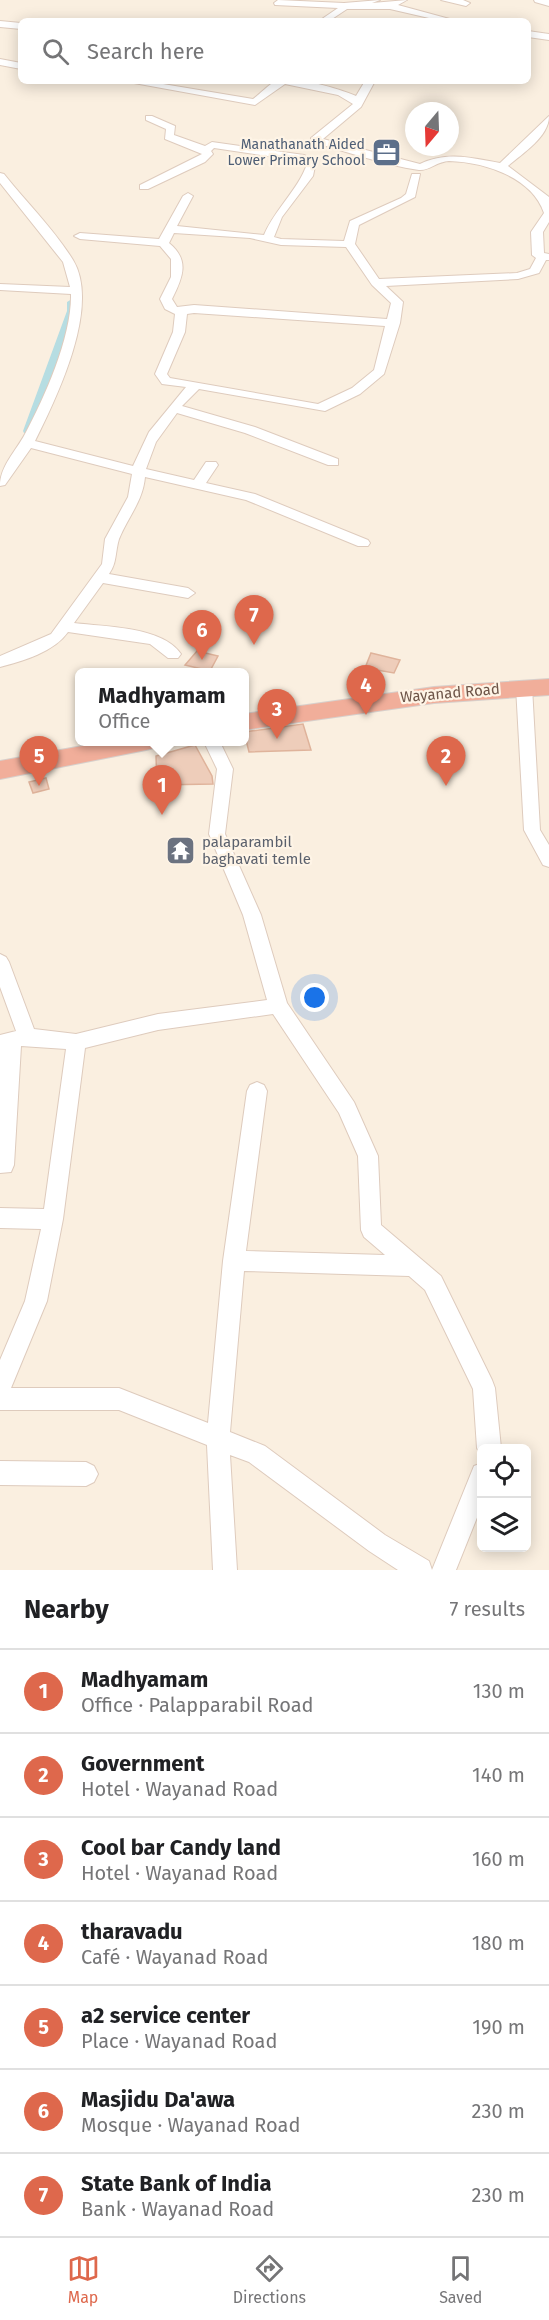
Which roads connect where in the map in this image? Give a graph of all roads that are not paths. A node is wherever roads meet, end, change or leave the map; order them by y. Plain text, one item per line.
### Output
1 (376, 0) edge
2 (403, 0) edge
3 (445, 0) edge
4 (538, 0) edge
5 (278, 3) dead end
6 (466, 3) dead end
7 (549, 3) edge
8 (344, 6) junction
9 (390, 6) junction
10 (328, 18) edge
11 (440, 18) edge
12 (0, 24) edge
13 (18, 26) edge
14 (531, 34) edge
15 (549, 37) edge
16 (0, 62) edge
17 (18, 65) edge
18 (160, 84) edge
19 (280, 84) edge
20 (298, 84) edge
21 (368, 84) edge
22 (358, 101) junction
23 (149, 118) dead end
24 (549, 119) edge
25 (206, 150) junction
26 (502, 166) junction
27 (0, 176) edge
28 (416, 176) dead end
29 (528, 184) junction
30 (549, 184) edge
31 (144, 187) dead end
32 (188, 196) dead end
33 (171, 229) junction
34 (80, 236) dead end
35 (267, 240) junction
36 (163, 243) junction
37 (349, 244) junction
38 (545, 256) edge
39 (376, 283) junction
40 (0, 287) edge
41 (77, 291) junction
42 (181, 311) junction
43 (394, 323) junction
44 (196, 385) junction
45 (174, 408) junction
46 (27, 443) junction
47 (333, 462) dead end
48 (211, 465) dead end
49 (139, 472) junction
50 (0, 482) edge
51 (198, 485) junction
52 (363, 543) dead end
53 (98, 578) junction
54 (188, 593) dead end
55 (65, 627) junction
56 (173, 654) dead end
57 (0, 662) edge
58 (524, 687) junction
59 (549, 687) edge
60 (249, 721) edge
61 (121, 746) edge
62 (214, 746) edge
63 (0, 770) edge
64 (549, 860) edge
65 (0, 962) edge
66 (278, 1006) junction
67 (13, 1040) edge
68 (76, 1042) junction
69 (257, 1091) dead end
70 (4, 1165) dead end
71 (0, 1218) edge
72 (53, 1219) junction
73 (234, 1262) junction
74 (413, 1266) junction
75 (0, 1386) edge
76 (0, 1399) edge
77 (218, 1438) junction
78 (489, 1444) edge
79 (0, 1473) edge
80 (86, 1474) dead end
81 (477, 1487) edge
82 (225, 1570) edge
83 (420, 1570) edge
84 (444, 1570) edge

1 - 8 street
2 - 9 street
3 - 6 street
4 - 7 street
5 - 8 street
8 - 9 street
8 - 10 street
9 - 11 street
12 - 13 street
14 - 15 street
16 - 17 street
18 - 19 street
20 - 22 street
21 - 22 street
22 - 26 street
23 - 25 street
24 - 26 street
25 - 31 street
25 - 35 street
26 - 29 street
27 - 41 street
28 - 37 street
29 - 30 street
29 - 38 street
32 - 33 street
33 - 35 street
33 - 36 street
34 - 36 street
35 - 37 street
36 - 42 street
37 - 39 street
38 - 39 street
39 - 43 street
40 - 41 street
41 - 46 street
42 - 43 street
42 - 44 street
43 - 44 street
44 - 45 street
45 - 47 street
45 - 49 street
46 - 49 street
46 - 50 street
48 - 51 street
49 - 51 street
49 - 53 street
51 - 52 street
53 - 54 street
53 - 55 street
55 - 56 street
55 - 57 street
58 - 59 highway, Wayanad Road
58 - 60 highway, Wayanad Road
58 - 64 street
61 - 63 highway
62 - 66 street
65 - 67 street
66 - 68 street
66 - 74 street
67 - 68 street
67 - 70 street
68 - 72 street
69 - 73 street
71 - 72 street
72 - 75 street
73 - 74 street
73 - 77 street
74 - 78 street
76 - 77 street
77 - 82 street
77 - 83 street
79 - 80 street
81 - 84 street

